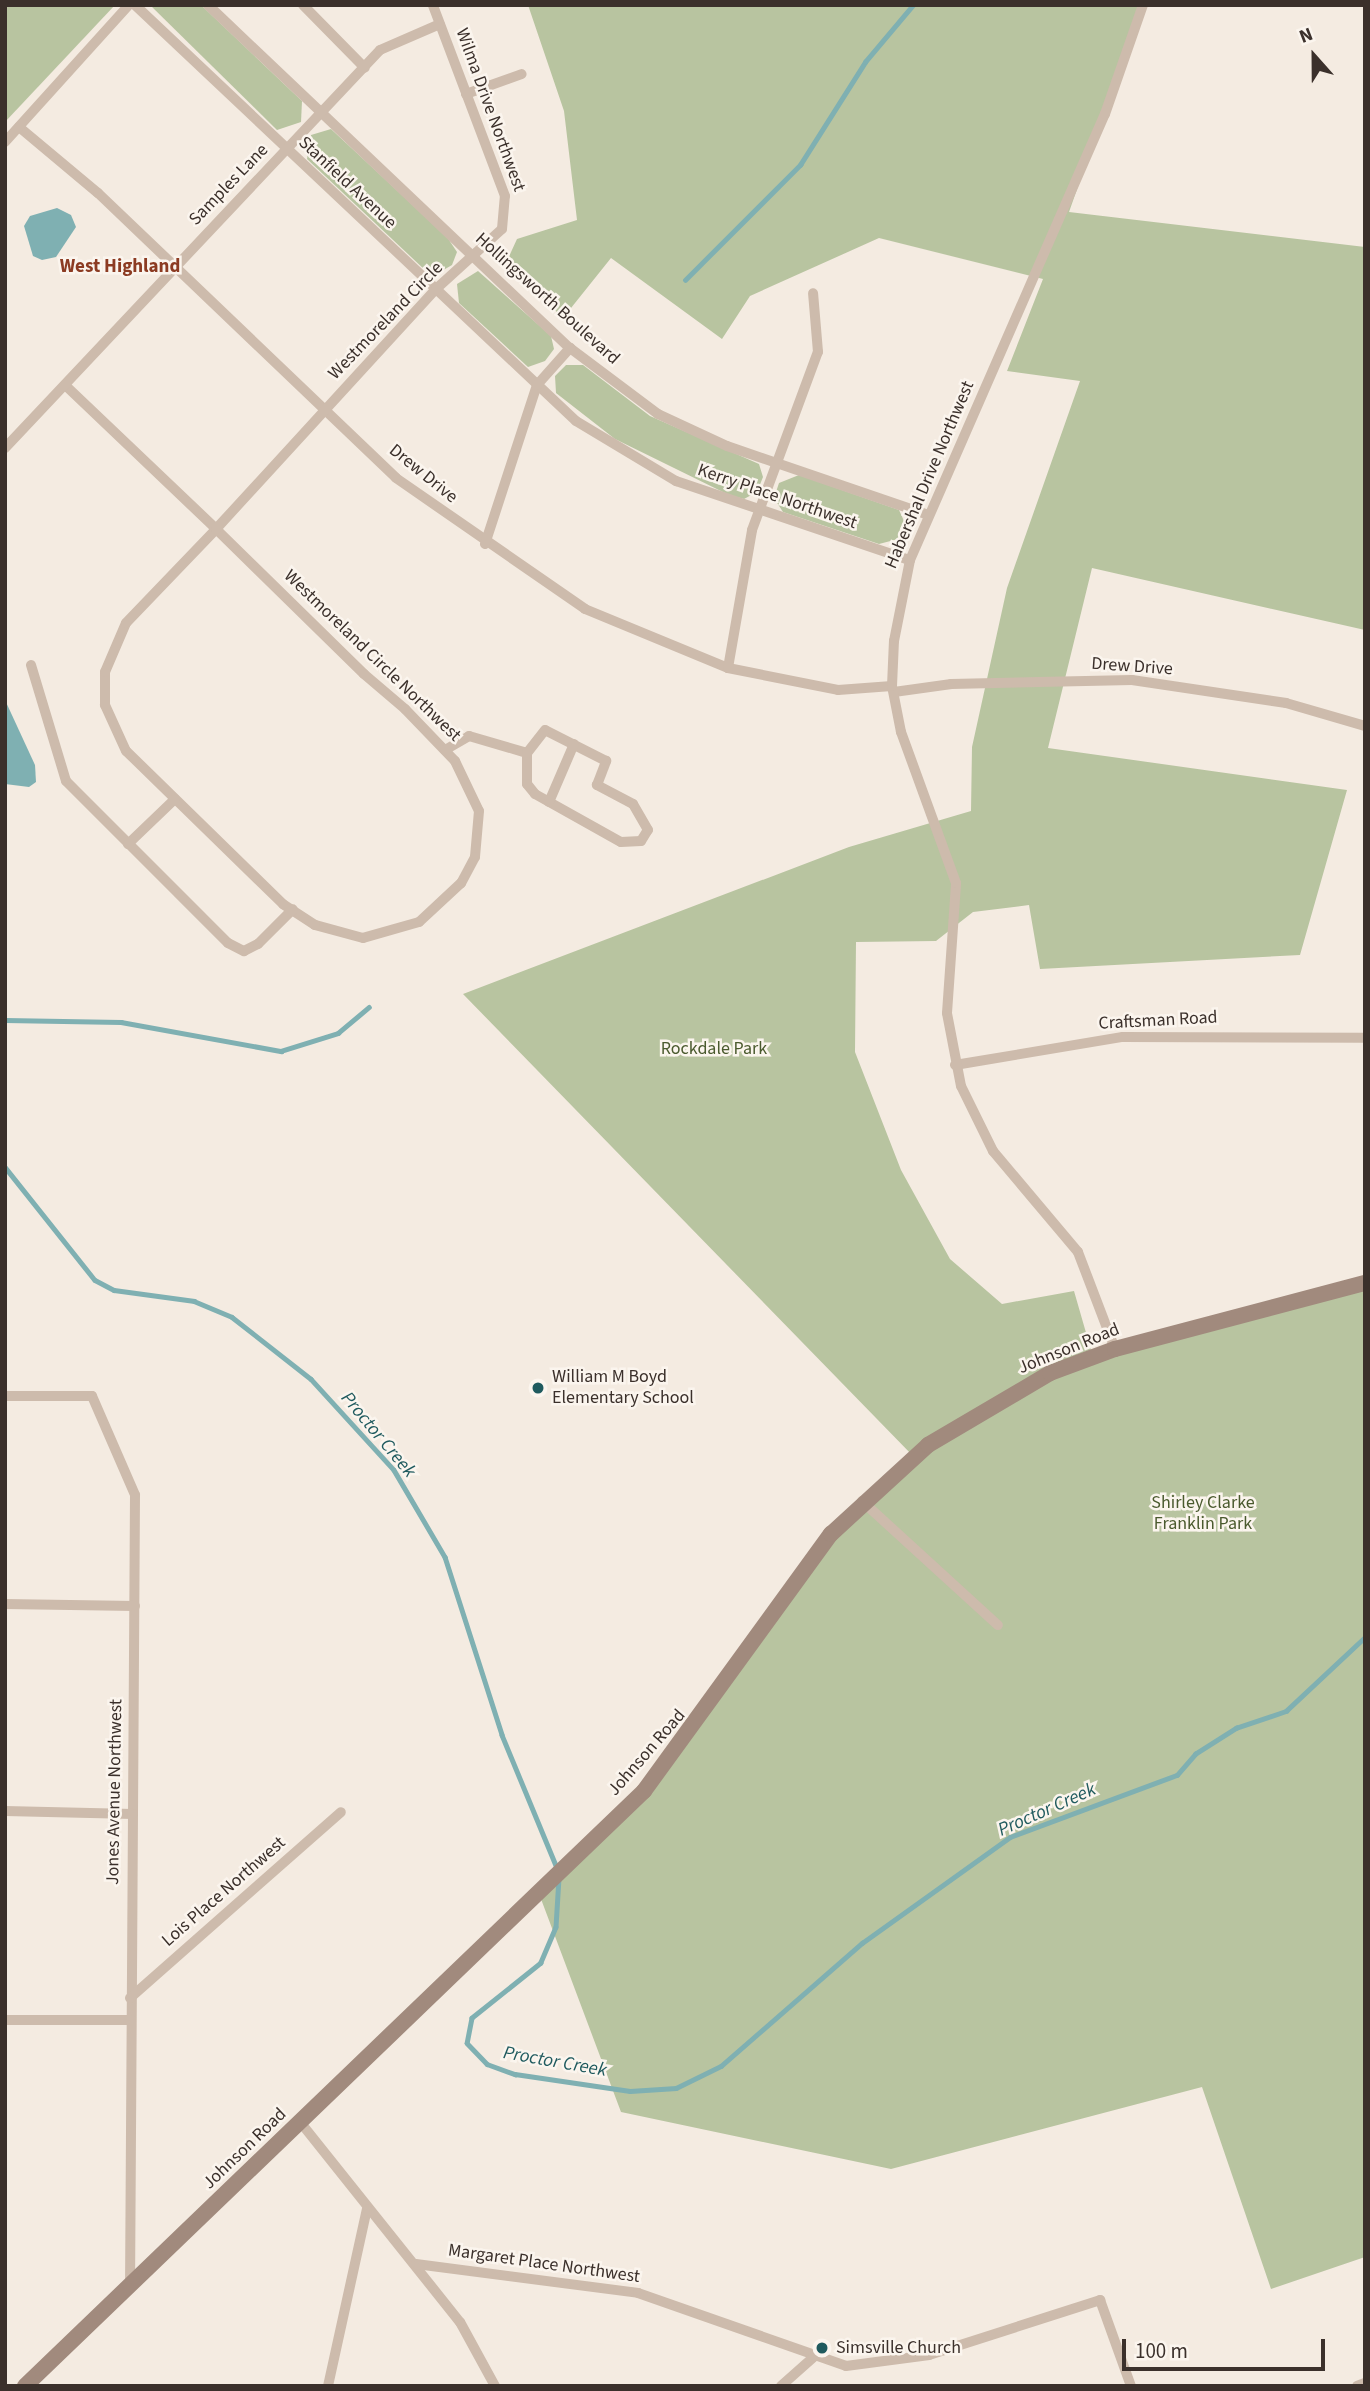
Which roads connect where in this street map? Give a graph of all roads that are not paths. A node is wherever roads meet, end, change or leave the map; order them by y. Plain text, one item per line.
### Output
1 (129, 5) edge
2 (135, 5) edge
3 (208, 5) edge
4 (303, 5) edge
5 (433, 5) edge
6 (1143, 5) edge
7 (440, 24) junction
8 (365, 68) junction
9 (522, 74) dead end
10 (466, 94) junction
11 (321, 115) junction
12 (19, 127) junction
13 (5, 142) edge
14 (287, 151) junction
15 (473, 258) junction
16 (176, 265) junction
17 (436, 289) junction
18 (813, 293) dead end
19 (570, 348) junction
20 (65, 384) junction
21 (537, 385) junction
22 (325, 410) junction
23 (5, 448) edge
24 (776, 463) junction
25 (758, 513) junction
26 (929, 514) junction
27 (216, 529) junction
28 (485, 544) junction
29 (909, 560) junction
30 (31, 665) dead end
31 (728, 668) junction
32 (893, 689) junction
33 (1365, 726) edge
34 (574, 744) junction
35 (445, 750) junction
36 (527, 753) junction
37 (175, 799) junction
38 (549, 802) junction
39 (128, 844) junction
40 (293, 909) junction
41 (1365, 1038) edge
42 (955, 1065) junction
43 (1365, 1283) edge
44 (1115, 1349) junction
45 (5, 1396) edge
46 (862, 1502) junction
47 (5, 1604) edge
48 (135, 1606) junction
49 (998, 1625) dead end
50 (5, 1811) edge
51 (341, 1812) dead end
52 (132, 1814) junction
53 (130, 1998) junction
54 (5, 2020) edge
55 (130, 2020) junction
56 (301, 2123) junction
57 (368, 2209) junction
58 (416, 2264) junction
59 (131, 2285) junction
60 (816, 2355) junction
61 (1365, 2383) edge
62 (25, 2386) edge
63 (328, 2386) edge
64 (495, 2386) edge
65 (781, 2386) edge
66 (1131, 2386) edge
67 (1357, 2386) edge

1 - 12 street
2 - 14 street, Stanfield Avenue
3 - 11 street, Hollingsworth Boulevard
4 - 8 street
5 - 7 street, Wilma Drive Northwest
6 - 26 street, Habershal Drive Northwest
7 - 8 street, Samples Lane
7 - 10 street, Wilma Drive Northwest
8 - 11 street, Samples Lane
9 - 10 street
10 - 15 street, Wilma Drive Northwest
11 - 14 street, Samples Lane
11 - 15 street, Hollingsworth Boulevard
12 - 13 street
12 - 16 street, Drew Drive
14 - 16 street, Samples Lane
14 - 17 street, Stanfield Avenue
15 - 17 street, Westmoreland Circle
15 - 19 street, Hollingsworth Boulevard
16 - 20 street, Samples Lane
16 - 22 street, Drew Drive
17 - 21 street, Stanfield Avenue
17 - 22 street, Westmoreland Circle
18 - 24 street
19 - 21 street
19 - 24 street, Hollingsworth Boulevard
20 - 23 street, Samples Lane
20 - 27 street
21 - 25 street, Kerry Place Northwest
21 - 28 street
22 - 27 street, Westmoreland Circle
22 - 28 street, Drew Drive
24 - 25 street
24 - 26 street, Hollingsworth Boulevard
25 - 29 street, Kerry Place Northwest
25 - 31 street
26 - 29 street, Habershal Drive Northwest
27 - 35 street, Westmoreland Circle Northwest
27 - 37 street, Westmoreland Circle Northwest
28 - 31 street, Drew Drive
29 - 32 street, Habershal Drive Northwest
30 - 39 street
31 - 32 street, Drew Drive
32 - 33 street, Drew Drive
32 - 42 street, Habershal Drive Northwest
34 - 36 street
34 - 38 street
34 - 38 street
35 - 36 street
35 - 40 street, Westmoreland Circle Northwest
36 - 38 street
37 - 39 street
37 - 40 street, Westmoreland Circle Northwest
39 - 40 street
41 - 42 street, Craftsman Road
42 - 44 street, Habershal Drive Northwest
43 - 44 street, Johnson Road
44 - 46 street, Johnson Road
45 - 48 street, Jones Avenue Northwest
46 - 49 street
46 - 56 street, Johnson Road
47 - 48 street
48 - 52 street, Jones Avenue Northwest
50 - 52 street
51 - 53 street, Lois Place Northwest
52 - 53 street, Jones Avenue Northwest
53 - 55 street, Jones Avenue Northwest
54 - 55 street
55 - 59 street, Jones Avenue Northwest
56 - 57 street
56 - 59 street, Johnson Road
57 - 58 street
57 - 63 street
58 - 60 street, Margaret Place Northwest
58 - 64 street
59 - 62 street, Johnson Road
60 - 65 street
60 - 66 street, Margaret Place Northwest
61 - 67 street

